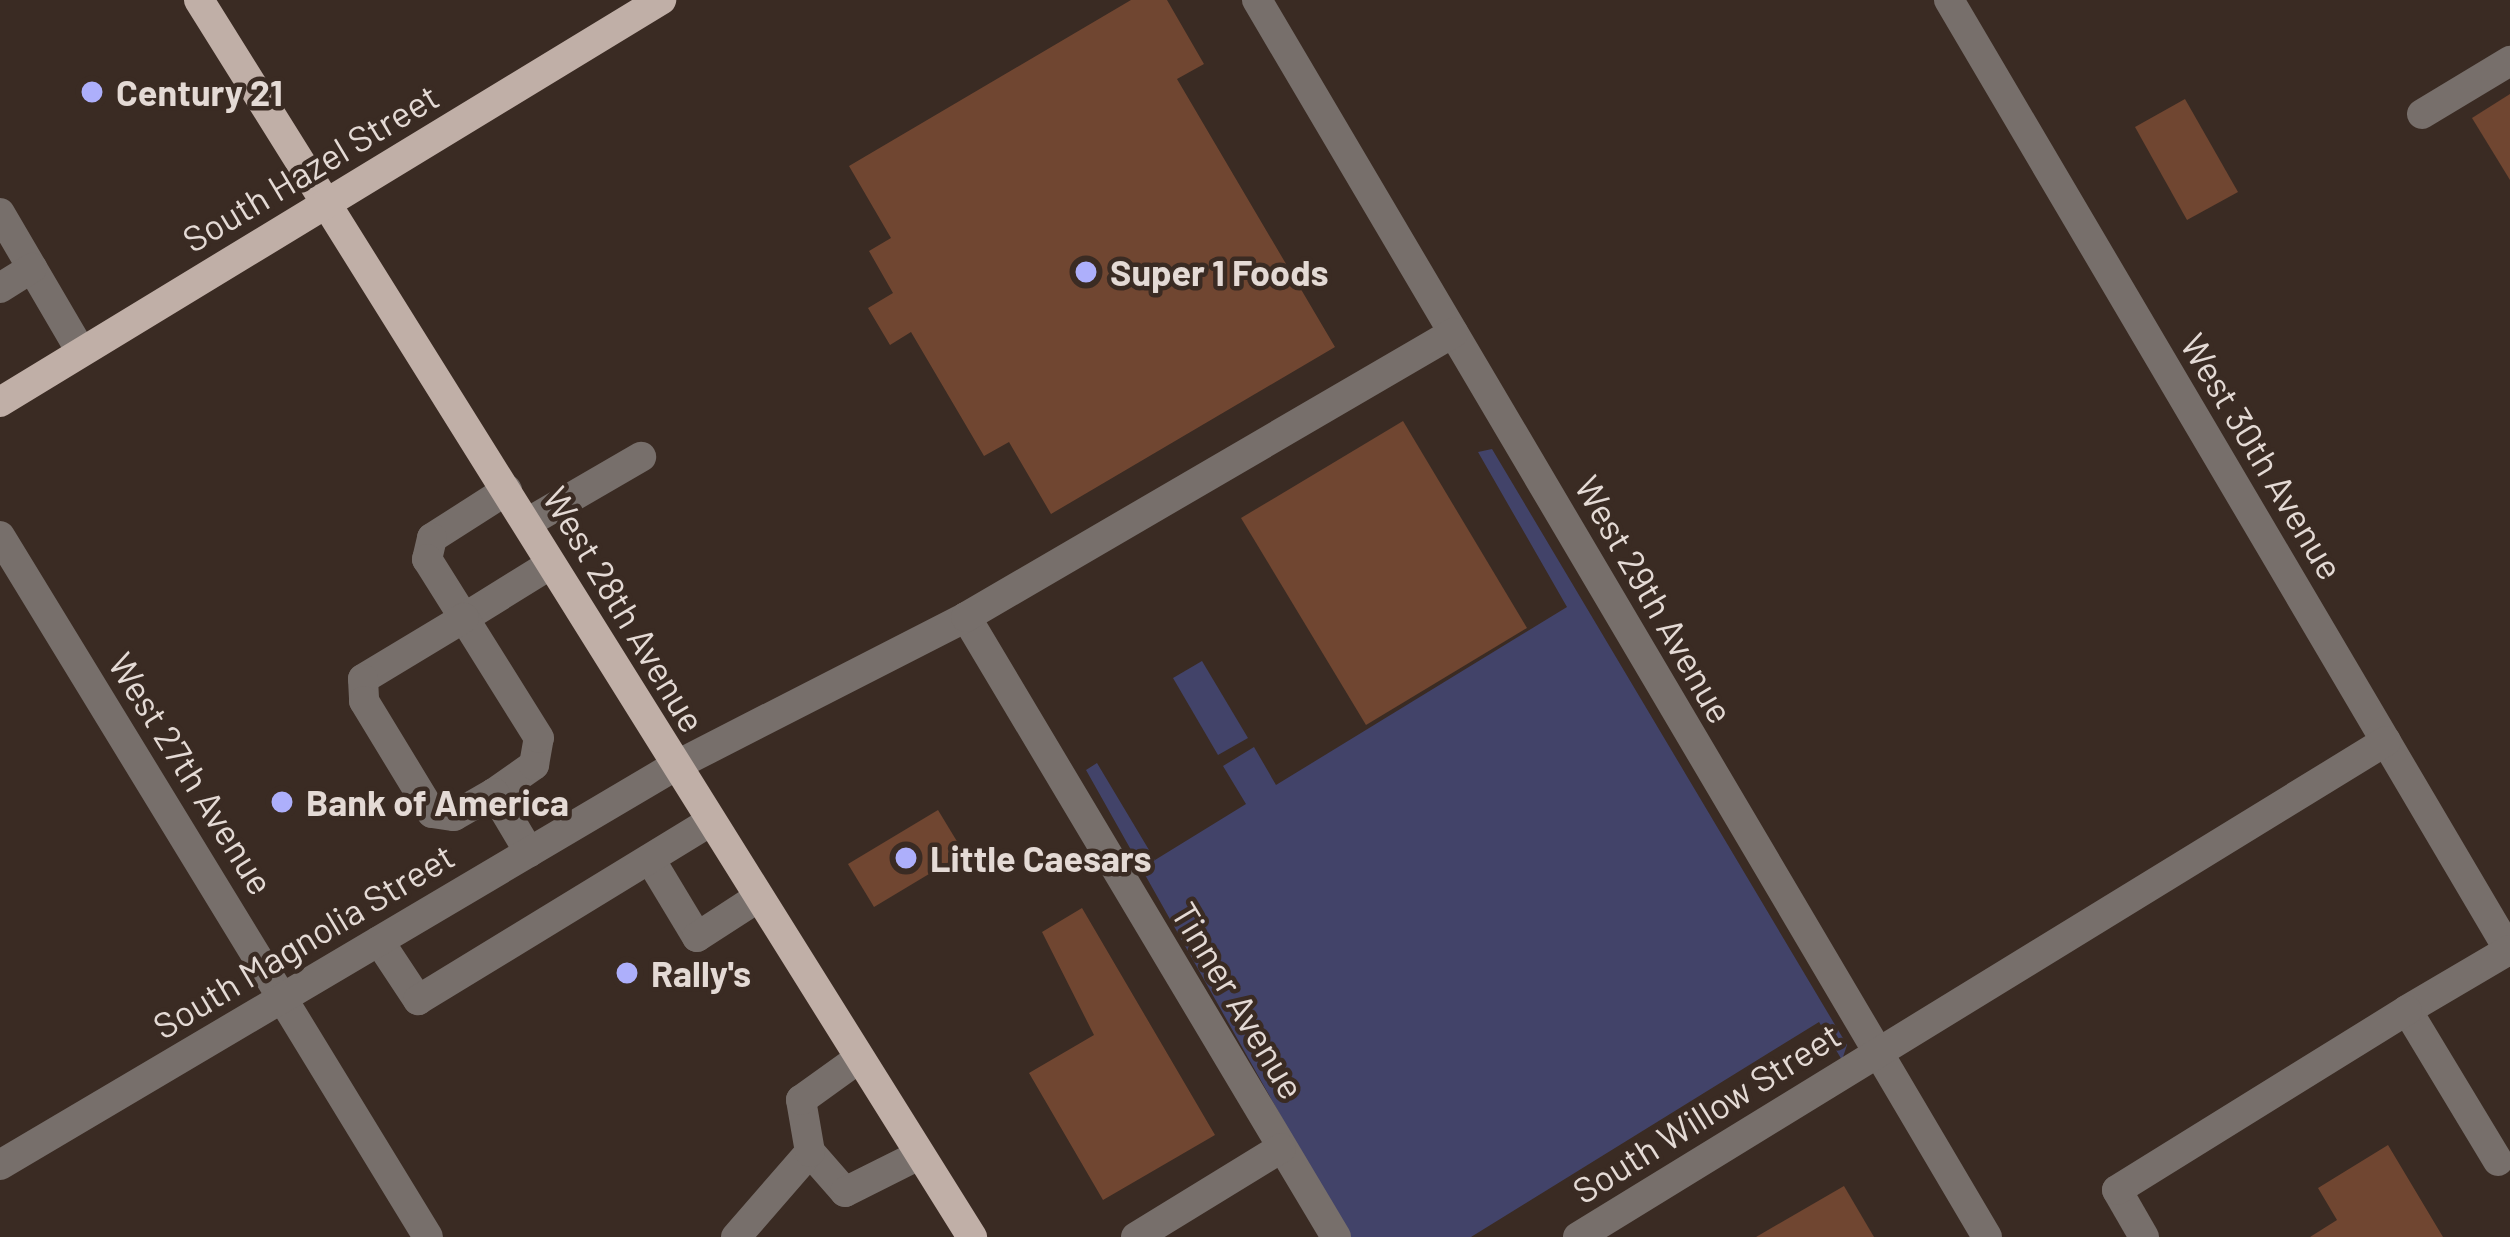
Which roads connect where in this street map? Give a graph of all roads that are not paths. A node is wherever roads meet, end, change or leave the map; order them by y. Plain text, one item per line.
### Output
1 (662, 0) edge
2 (1257, 0) edge
3 (1949, 0) edge
4 (210, 6) edge
5 (2510, 61) edge
6 (2422, 114) dead end
7 (331, 202) junction
8 (0, 214) edge
9 (32, 268) junction
10 (0, 288) edge
11 (1453, 333) junction
12 (79, 348) junction
13 (0, 402) edge
14 (641, 457) dead end
15 (507, 490) junction
16 (527, 523) junction
17 (0, 536) edge
18 (551, 564) junction
19 (966, 617) junction
20 (464, 618) junction
21 (2386, 741) junction
22 (675, 766) junction
23 (494, 793) junction
24 (710, 821) junction
25 (530, 852) junction
26 (650, 859) junction
27 (757, 898) junction
28 (379, 941) junction
29 (2510, 951) edge
30 (285, 996) junction
31 (2408, 1010) junction
32 (1876, 1054) junction
33 (858, 1059) junction
34 (1281, 1148) junction
35 (810, 1152) junction
36 (920, 1154) junction
37 (0, 1165) edge
38 (2506, 1166) edge
39 (428, 1237) edge
40 (736, 1237) edge
41 (972, 1237) edge
42 (1136, 1237) edge
43 (1336, 1237) edge
44 (1578, 1237) edge
45 (1987, 1237) edge
46 (2144, 1237) edge

1 - 7 main road, South Hazel Street
2 - 11 street, West 29th Avenue
3 - 21 street, West 30th Avenue
4 - 7 main road, West 28th Avenue
5 - 6 street
7 - 12 main road, South Hazel Street
7 - 15 main road, West 28th Avenue
8 - 9 street
9 - 10 street
9 - 12 street
11 - 19 street, South Magnolia Street
11 - 32 street, West 29th Avenue
12 - 13 main road, South Hazel Street
14 - 16 street
15 - 16 main road, West 28th Avenue
15 - 20 street
16 - 18 main road, West 28th Avenue
17 - 30 street, West 27th Avenue
18 - 20 street
18 - 22 main road, West 28th Avenue
19 - 22 street, South Magnolia Street
19 - 34 street, Tinner Avenue
20 - 23 street
20 - 23 street
21 - 29 street, West 30th Avenue
21 - 32 street, South Willow Street
22 - 24 main road, West 28th Avenue
22 - 25 street, South Magnolia Street
23 - 25 street
24 - 26 street
24 - 27 main road, West 28th Avenue
25 - 28 street, South Magnolia Street
26 - 27 street
26 - 28 street
27 - 33 main road, West 28th Avenue
28 - 30 street, South Magnolia Street
29 - 31 street
30 - 37 street, South Magnolia Street
30 - 39 street, West 27th Avenue
31 - 38 street
31 - 46 street
32 - 44 street, South Willow Street
32 - 45 street, West 29th Avenue
33 - 35 street
33 - 36 main road, West 28th Avenue
34 - 42 street
34 - 43 street, Tinner Avenue
35 - 36 street
35 - 40 street
36 - 41 main road, West 28th Avenue

